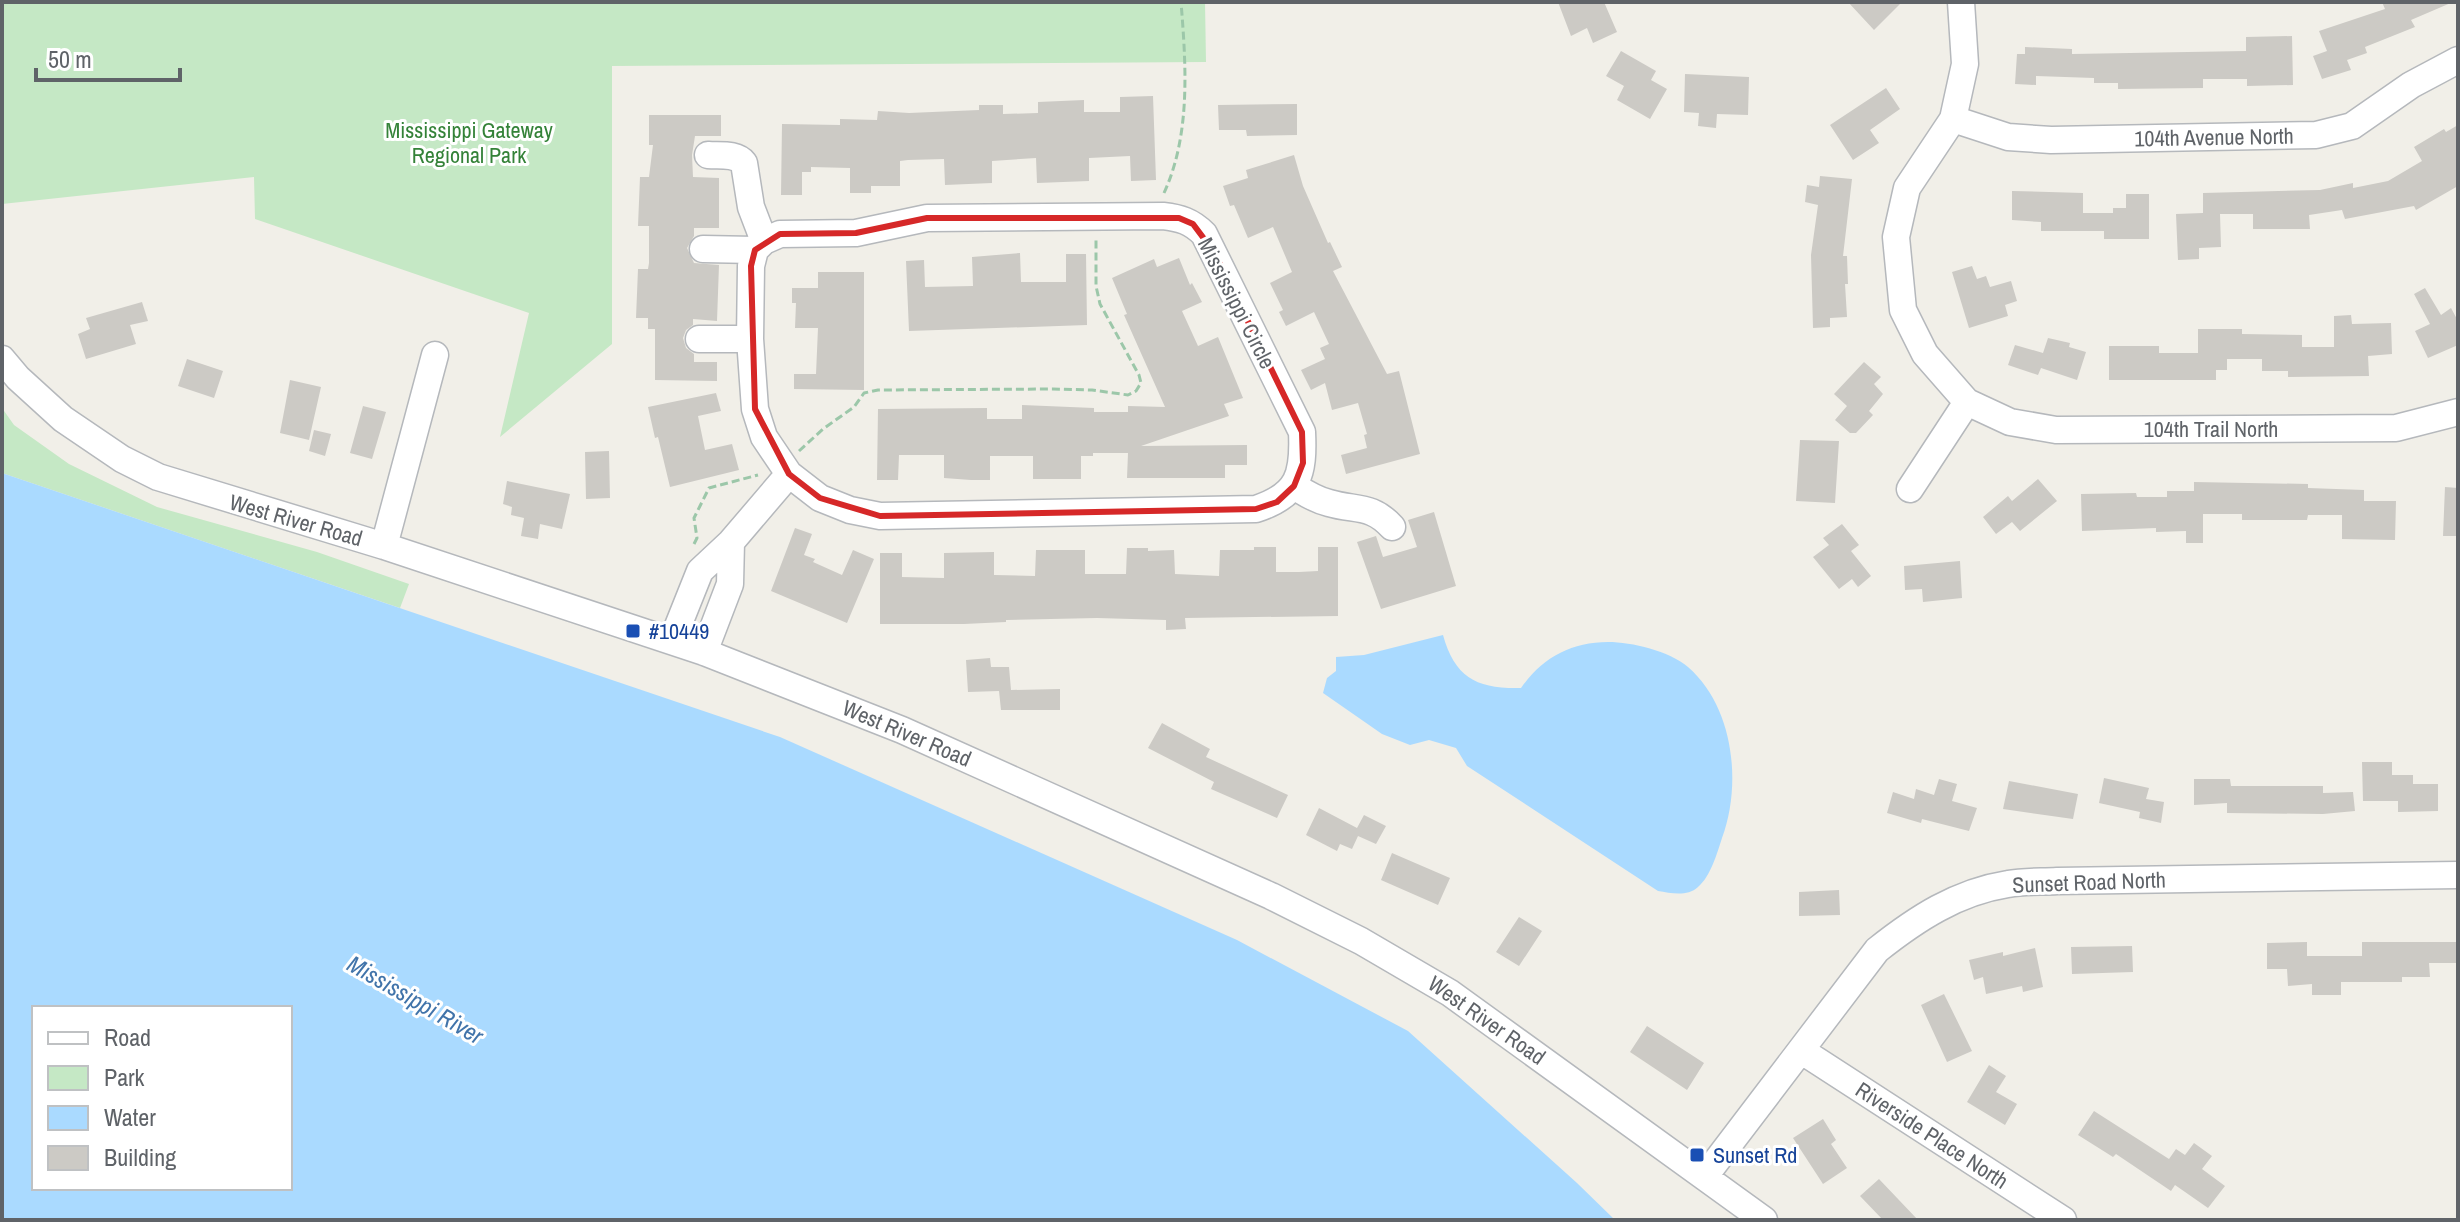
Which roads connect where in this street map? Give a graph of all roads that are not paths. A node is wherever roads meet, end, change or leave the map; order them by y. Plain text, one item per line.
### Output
1 (1961, 2) edge
2 (2458, 60) edge
3 (1953, 119) junction
4 (708, 155) dead end
5 (760, 246) junction
6 (703, 249) dead end
7 (699, 339) dead end
8 (750, 339) junction
9 (435, 355) dead end
10 (2, 359) edge
11 (1967, 402) junction
12 (2458, 412) edge
13 (785, 469) junction
14 (1294, 486) junction
15 (1910, 489) dead end
16 (1392, 527) dead end
17 (731, 542) junction
18 (384, 546) junction
19 (672, 641) junction
20 (704, 652) junction
21 (2458, 875) edge
22 (1802, 1051) junction
23 (1705, 1176) junction
24 (1764, 1220) edge
25 (2063, 1220) edge

1 - 3 street
2 - 3 street, 104th Avenue North
3 - 11 street
4 - 5 street
5 - 6 street, Mississippi Circle
5 - 8 street
5 - 14 street, Mississippi Circle
7 - 8 street
8 - 13 street
9 - 18 street
10 - 18 street, West River Road
11 - 12 street, 104th Trail North
11 - 15 street
13 - 14 street
13 - 17 street
14 - 16 street
17 - 19 street
17 - 20 street
18 - 19 street, West River Road
19 - 20 street, West River Road
20 - 23 street, West River Road
21 - 22 street, Sunset Road North
22 - 23 street, Sunset Road North
22 - 25 street, Riverside Place North
23 - 24 street, West River Road

